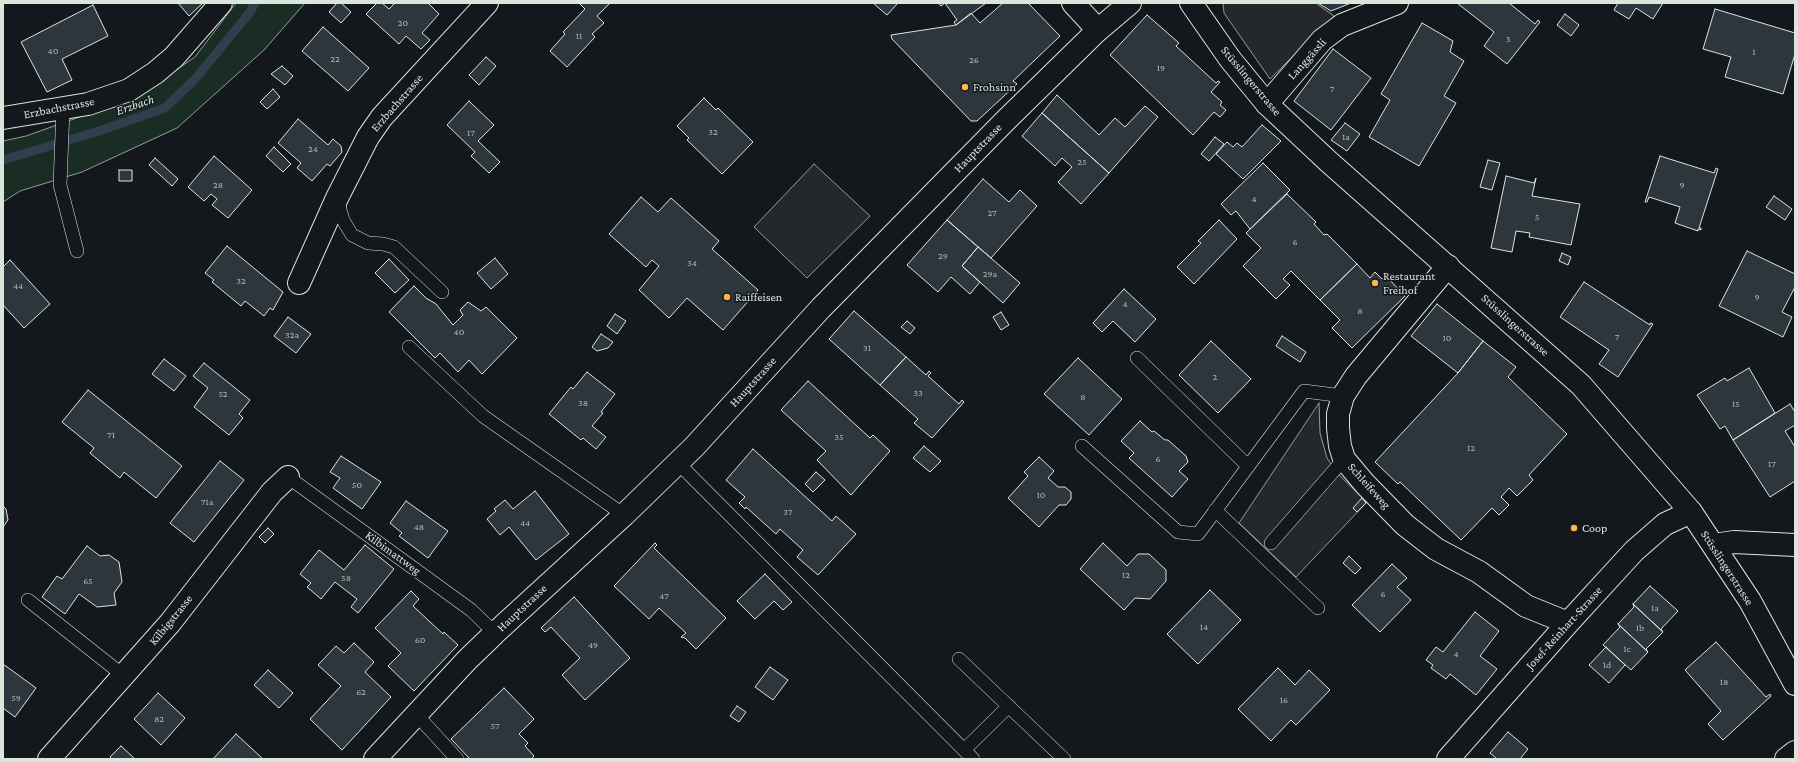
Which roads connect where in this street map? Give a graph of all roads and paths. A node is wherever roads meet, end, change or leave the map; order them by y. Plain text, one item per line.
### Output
1 (221, 3) edge
2 (487, 3) edge
3 (1074, 3) edge
4 (1130, 3) edge
5 (1191, 3) edge
6 (1397, 3) edge
7 (1098, 30) junction
8 (1267, 104) junction
9 (3, 118) edge
10 (62, 120) junction
11 (337, 198) junction
12 (77, 251) dead end
13 (1448, 266) junction
14 (299, 283) dead end
15 (442, 292) dead end
16 (409, 347) dead end
17 (1137, 358) dead end
18 (1343, 396) junction
19 (1082, 446) dead end
20 (1344, 459) junction
21 (678, 463) junction
22 (1248, 466) junction
23 (288, 477) joint
24 (1215, 510) junction
25 (1692, 512) junction
26 (624, 515) junction
27 (1271, 543) dead end
28 (1795, 544) edge
29 (1714, 545) junction
30 (28, 600) dead end
31 (1318, 608) dead end
32 (1568, 623) junction
33 (495, 633) junction
34 (959, 659) dead end
35 (124, 676) junction
36 (1795, 684) edge
37 (1009, 706) junction
38 (416, 714) junction
39 (1795, 752) edge
40 (969, 754) edge
41 (49, 759) edge
42 (375, 759) edge
43 (457, 759) edge
44 (1064, 759) edge
45 (1448, 759) edge
46 (1786, 759) edge

1 - 10 street, Erzbachstrasse
2 - 11 street, Erzbachstrasse
3 - 7 street
4 - 7 street, Hauptstrasse
5 - 8 street, Stüsslingerstrasse
6 - 8 street, Langgässli
7 - 21 street, Hauptstrasse
8 - 13 street, Stüsslingerstrasse
9 - 10 street, Erzbachstrasse
10 - 12 lane
11 - 14 street, Erzbachstrasse
11 - 15 lane
13 - 18 street, Schleifeweg
13 - 25 street, Stüsslingerstrasse
16 - 26 lane
17 - 22 lane
18 - 20 street, Schleifeweg
18 - 22 lane
19 - 24 lane
20 - 27 lane
20 - 32 street, Schleifeweg
21 - 26 street, Hauptstrasse
21 - 40 lane
22 - 24 lane
23 - 33 lane, Kilbimattweg
23 - 35 street, Kilbigstrasse
24 - 31 lane
25 - 29 street, Stüsslingerstrasse
25 - 32 street, Josef-Reinhart-Strasse
26 - 33 street, Hauptstrasse
28 - 29 street
29 - 36 street, Stüsslingerstrasse
30 - 35 lane
32 - 45 street, Josef-Reinhart-Strasse
33 - 38 street, Hauptstrasse
34 - 37 lane
35 - 41 street, Kilbigstrasse
37 - 40 lane
37 - 44 lane
38 - 42 street, Hauptstrasse
38 - 43 lane
39 - 46 street

